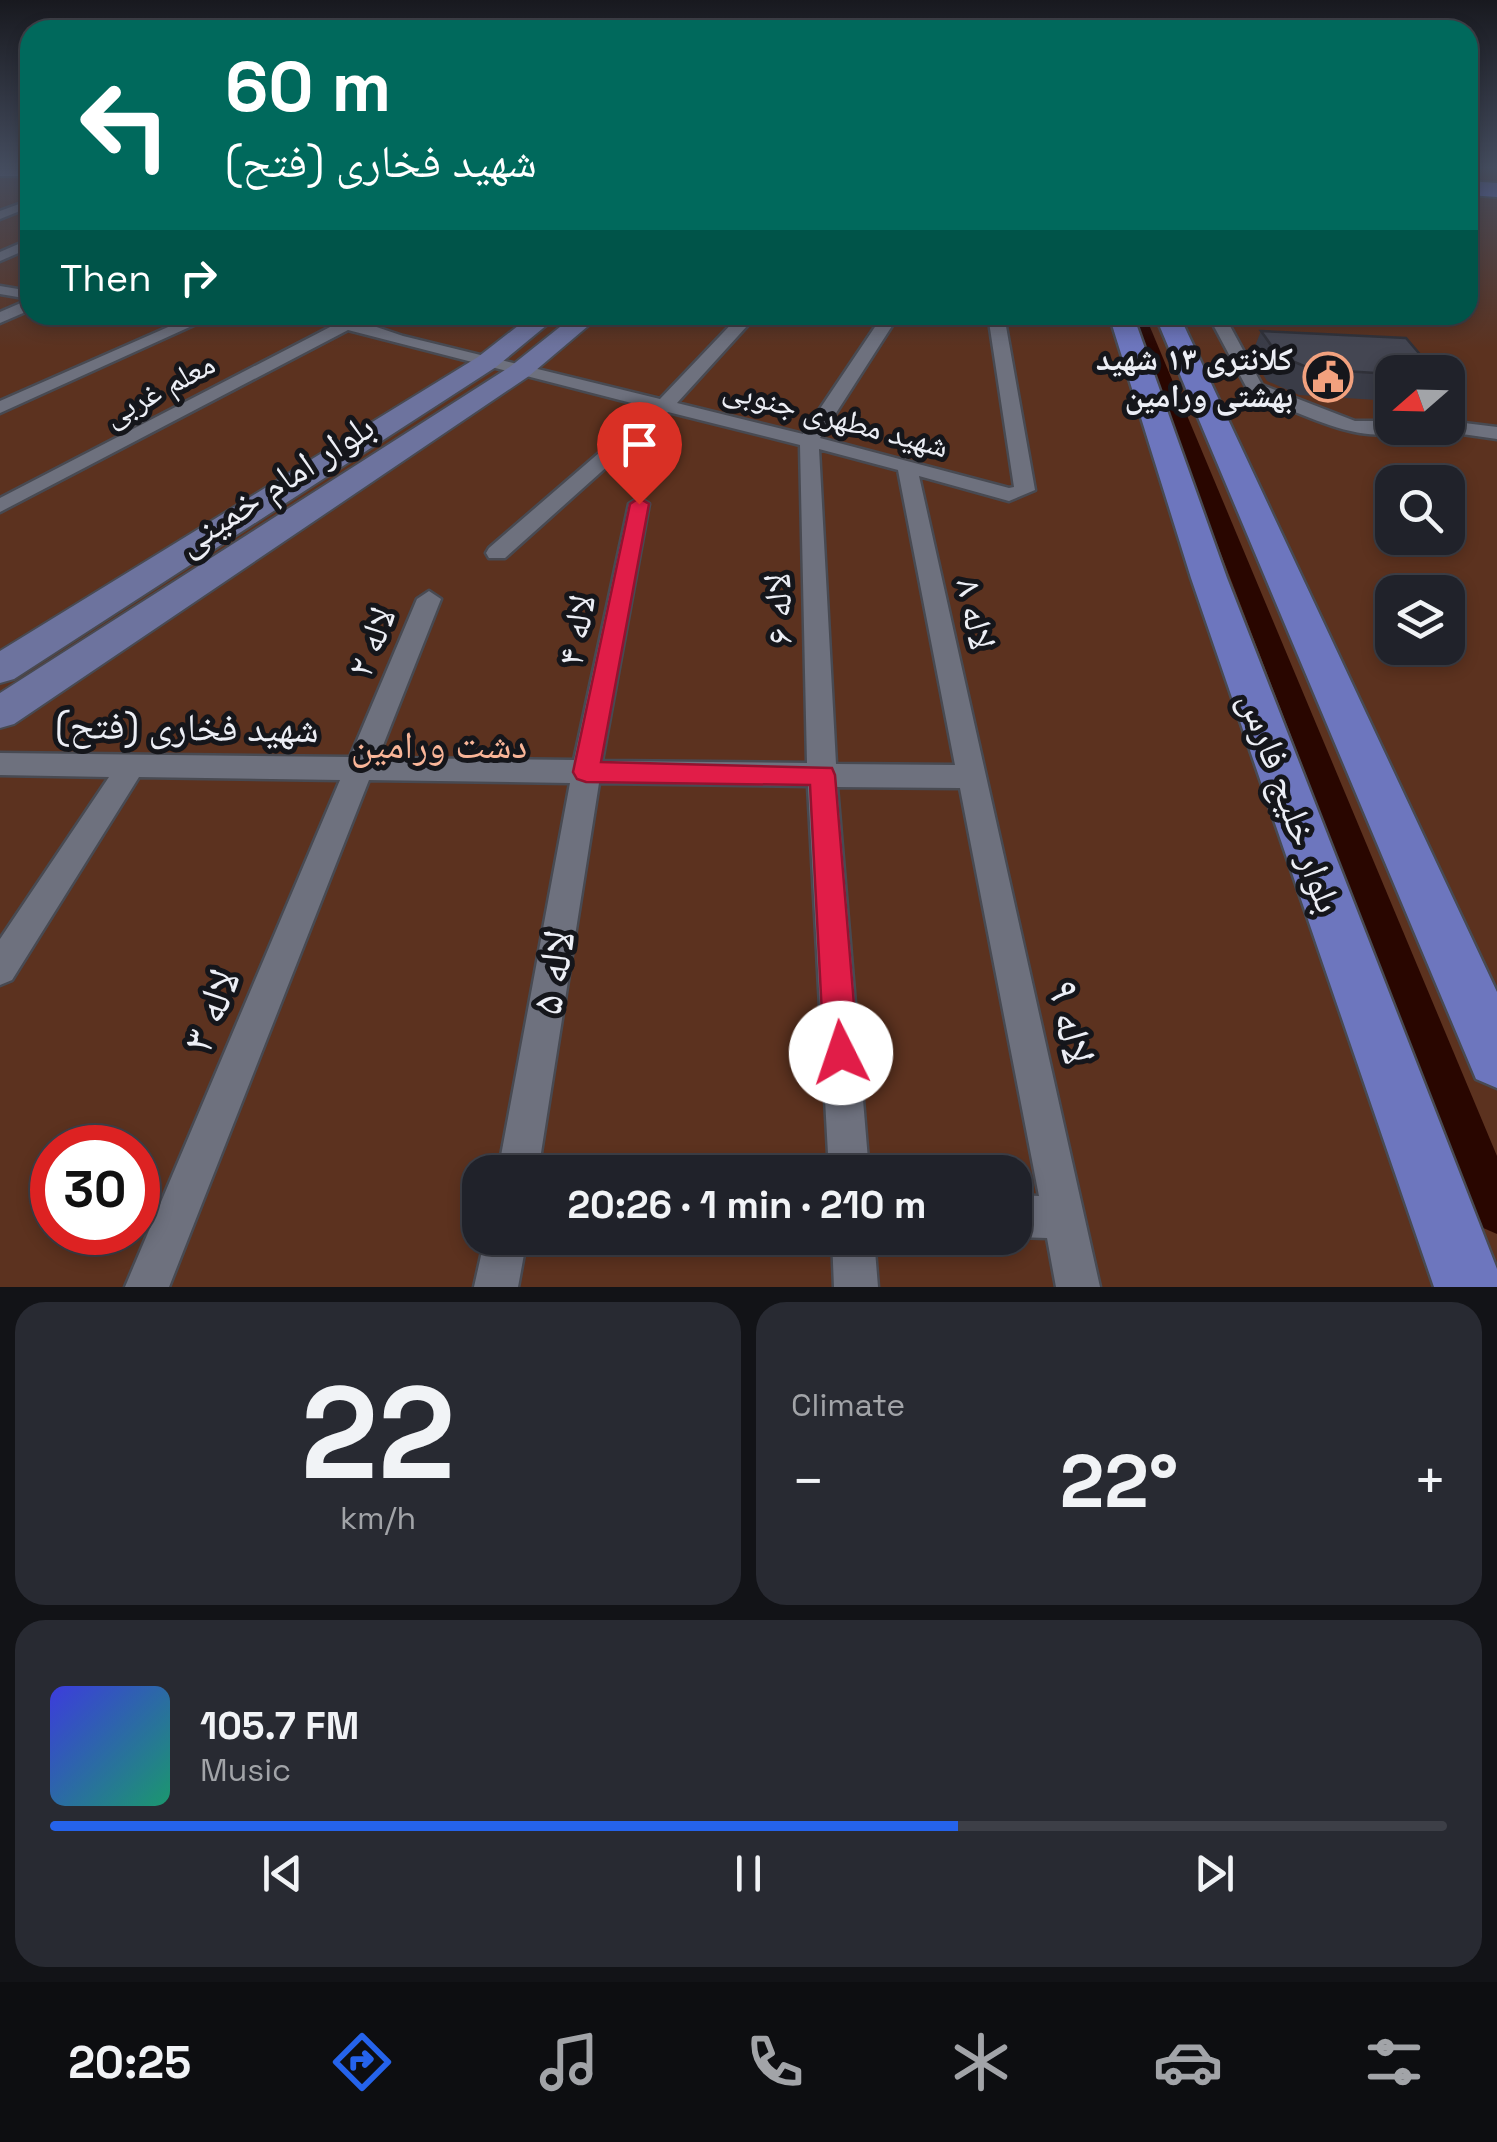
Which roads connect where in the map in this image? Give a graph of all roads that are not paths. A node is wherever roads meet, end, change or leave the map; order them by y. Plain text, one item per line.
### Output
1 (187, 325) edge
2 (345, 325) joint
3 (534, 325) edge
4 (576, 325) edge
5 (741, 325) edge
6 (884, 325) edge
7 (998, 325) edge
8 (1124, 325) edge
9 (1171, 325) edge
10 (1221, 325) edge
11 (486, 362) junction
12 (520, 371) junction
13 (666, 404) junction
14 (0, 408) edge
15 (1375, 427) edge
16 (1465, 430) edge
17 (1497, 433) edge
18 (809, 440) junction
19 (907, 466) junction
20 (639, 504) dead end
21 (0, 506) edge
22 (497, 553) dead end
23 (429, 599) dead end
24 (0, 669) edge
25 (0, 714) edge
26 (0, 764) edge
27 (132, 766) junction
28 (360, 769) junction
29 (586, 772) junction
30 (822, 775) junction
31 (972, 777) junction
32 (0, 969) edge
33 (1497, 1058) edge
34 (521, 1155) edge
35 (848, 1155) edge
36 (1032, 1217) edge
37 (1064, 1218) junction
38 (503, 1255) edge
39 (854, 1255) edge
40 (147, 1287) edge
41 (496, 1287) edge
42 (856, 1287) edge
43 (1078, 1287) edge
44 (1469, 1287) edge

1 - 14 street
2 - 11 street, شهید مطهری جنوبی
2 - 21 street, معلم غربی
3 - 11 main road, بلوار امام خمینی
4 - 12 main road, بلوار امام خمینی
5 - 13 street
6 - 18 street
7 - 19 street, شهید مطهری جنوبی
8 - 44 main road, بلوار خلیج فارس
9 - 33 main road, بلوار خلیج فارس
10 - 15 street
11 - 12 street, شهید مطهری جنوبی
11 - 24 main road, بلوار امام خمینی
12 - 13 street, شهید مطهری جنوبی
12 - 25 main road, بلوار امام خمینی
13 - 18 street, شهید مطهری جنوبی
13 - 22 street
16 - 17 street
18 - 19 street, شهید مطهری جنوبی
18 - 30 street, لاله ۶
19 - 31 street, لاله ۸
20 - 29 street, لاله ۴
23 - 28 street, لاله ۲
26 - 27 street, شهید فخاری (فتح)
27 - 28 street, شهید فخاری (فتح)
27 - 32 street
28 - 29 street, شهید فخاری (فتح)
28 - 40 street, لاله ۳
29 - 30 street, شهید فخاری (فتح)
29 - 34 street, لاله ۵
30 - 31 street, شهید فخاری (فتح)
30 - 35 street, لاله ۶
31 - 37 street, لاله ۹
36 - 37 street
37 - 43 street, لاله ۹
38 - 41 street
39 - 42 street

